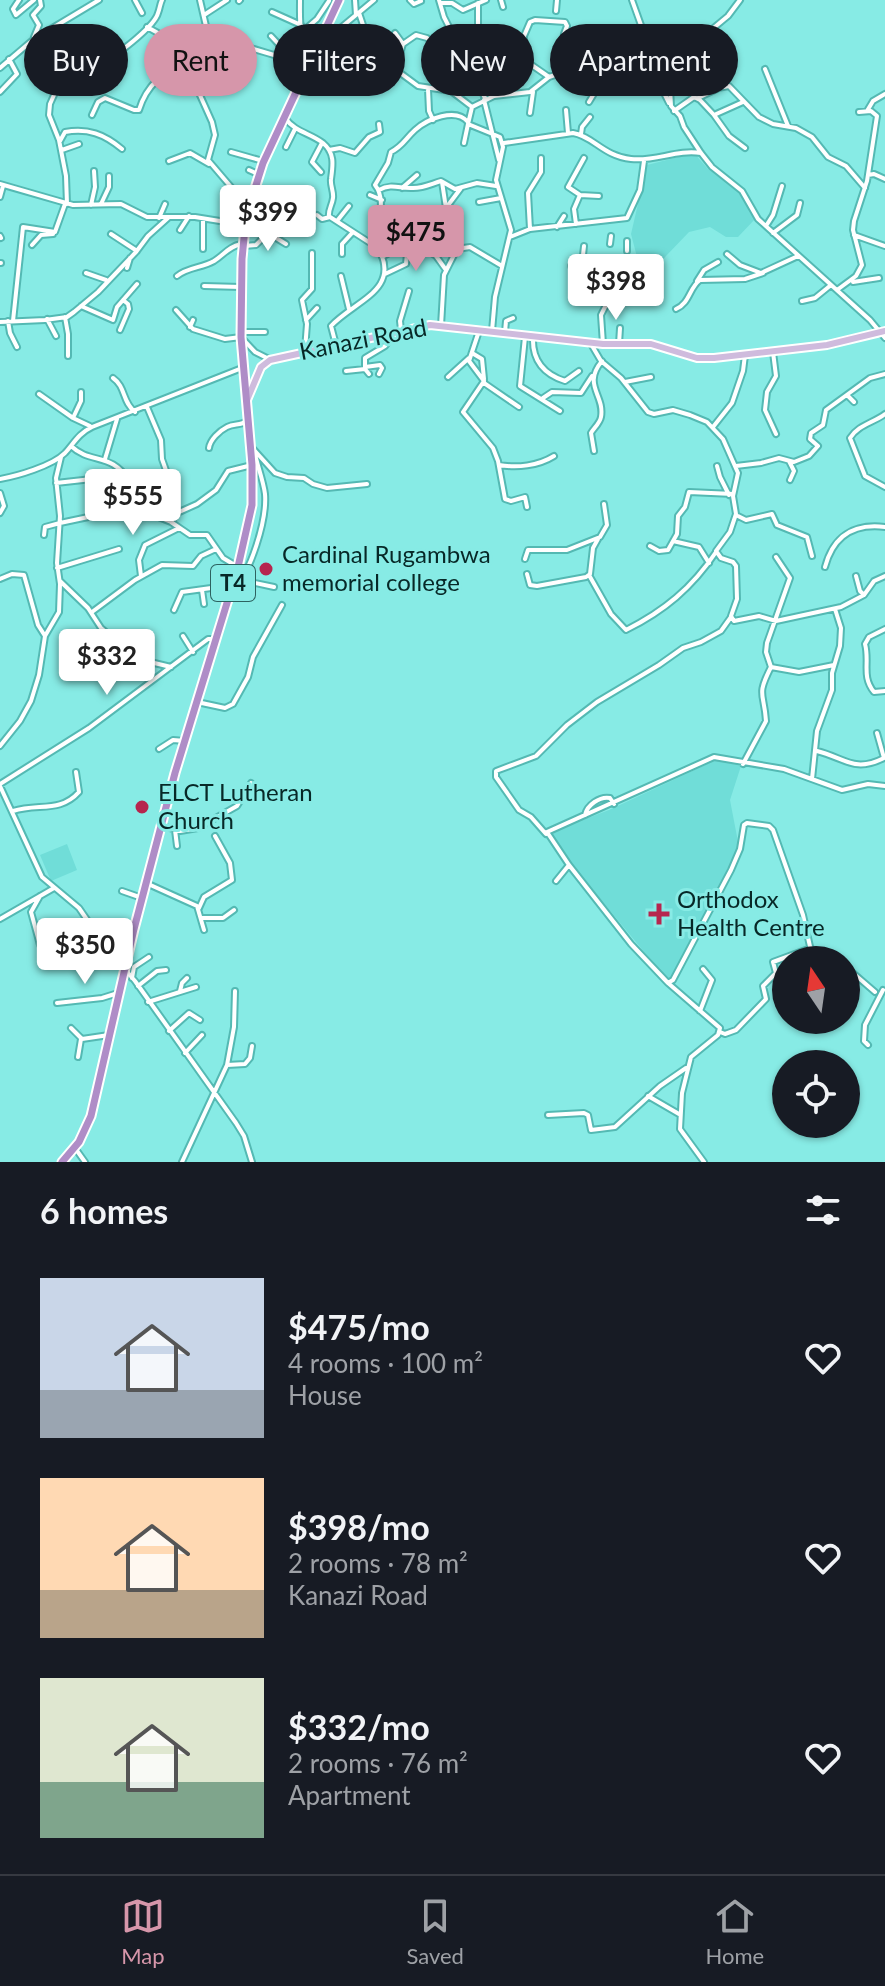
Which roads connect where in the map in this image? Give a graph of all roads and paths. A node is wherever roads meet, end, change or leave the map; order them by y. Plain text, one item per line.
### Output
1 (19, 0) edge
2 (37, 0) edge
3 (99, 0) edge
4 (135, 0) edge
5 (162, 0) edge
6 (200, 0) edge
7 (227, 0) edge
8 (300, 0) edge
9 (321, 0) edge
10 (339, 0) edge
11 (355, 0) edge
12 (374, 0) edge
13 (410, 0) edge
14 (486, 0) edge
15 (501, 0) edge
16 (557, 0) edge
17 (740, 0) edge
18 (329, 1) edge
19 (421, 1) edge
20 (440, 1) edge
21 (631, 1) edge
22 (478, 3) junction
23 (503, 7) dead end
24 (556, 11) dead end
25 (272, 12) dead end
26 (142, 13) dead end
27 (357, 14) junction
28 (204, 15) junction
29 (38, 24) edge
30 (59, 24) edge
31 (150, 24) edge
32 (206, 24) edge
33 (299, 24) edge
34 (301, 24) edge
35 (311, 24) edge
36 (329, 24) edge
37 (345, 24) edge
38 (360, 24) edge
39 (447, 24) edge
40 (477, 24) edge
41 (566, 24) edge
42 (640, 24) edge
43 (718, 24) edge
44 (144, 30) edge
45 (24, 47) edge
46 (9, 59) junction
47 (1, 65) edge
48 (765, 69) dead end
49 (549, 77) joint
50 (534, 89) edge
51 (0, 92) edge
52 (885, 94) edge
53 (145, 96) edge
54 (199, 96) edge
55 (292, 96) edge
56 (428, 96) edge
57 (458, 96) edge
58 (483, 96) edge
59 (496, 96) edge
60 (532, 96) edge
61 (592, 96) edge
62 (666, 96) edge
63 (670, 96) edge
64 (702, 96) edge
65 (738, 96) edge
66 (698, 98) junction
67 (485, 100) junction
68 (589, 102) dead end
69 (743, 102) junction
70 (670, 105) junction
71 (472, 107) junction
72 (566, 110) dead end
73 (674, 111) junction
74 (867, 111) junction
75 (859, 112) dead end
76 (530, 113) dead end
77 (92, 115) dead end
78 (714, 115) junction
79 (283, 116) junction
80 (590, 117) dead end
81 (433, 120) junction
82 (468, 123) junction
83 (379, 124) dead end
84 (788, 126) junction
85 (295, 129) junction
86 (492, 131) junction
87 (568, 133) junction
88 (581, 134) junction
89 (312, 137) junction
90 (692, 139) junction
91 (60, 143) junction
92 (308, 143) dead end
93 (322, 143) junction
94 (464, 143) dead end
95 (503, 143) junction
96 (79, 144) dead end
97 (286, 147) dead end
98 (745, 148) dead end
99 (122, 149) dead end
100 (62, 150) junction
101 (329, 150) junction
102 (231, 152) dead end
103 (683, 153) junction
104 (701, 153) junction
105 (541, 158) dead end
106 (584, 158) dead end
107 (169, 161) dead end
108 (263, 161) junction
109 (500, 161) junction
110 (644, 161) junction
111 (210, 164) junction
112 (249, 170) dead end
113 (94, 171) dead end
114 (321, 172) dead end
115 (258, 174) junction
116 (417, 175) dead end
117 (868, 175) junction
118 (109, 176) dead end
119 (885, 179) edge
120 (441, 181) junction
121 (2, 185) edge
122 (496, 186) junction
123 (782, 186) dead end
124 (402, 188) junction
125 (461, 188) junction
126 (865, 188) junction
127 (379, 190) junction
128 (370, 195) dead end
129 (580, 195) junction
130 (599, 196) dead end
131 (0, 197) edge
132 (501, 198) junction
133 (382, 200) junction
134 (479, 202) dead end
135 (66, 203) junction
136 (800, 203) dead end
137 (101, 204) junction
138 (165, 204) dead end
139 (91, 205) junction
140 (349, 206) dead end
141 (249, 208) junction
142 (446, 208) junction
143 (317, 215) dead end
144 (170, 216) junction
145 (189, 216) junction
146 (564, 216) dead end
147 (329, 217) junction
148 (159, 218) junction
149 (203, 219) junction
150 (337, 221) junction
151 (284, 224) dead end
152 (395, 224) dead end
153 (576, 224) junction
154 (766, 226) junction
155 (557, 227) junction
156 (511, 228) junction
157 (245, 229) junction
158 (180, 230) dead end
159 (527, 230) junction
160 (55, 232) junction
161 (353, 232) junction
162 (268, 233) junction
163 (773, 233) junction
164 (111, 234) dead end
165 (416, 234) dead end
166 (854, 235) junction
167 (611, 236) dead end
168 (510, 237) junction
169 (865, 237) junction
170 (627, 241) dead end
171 (286, 244) dead end
172 (610, 244) dead end
173 (857, 244) junction
174 (32, 245) dead end
175 (244, 245) junction
176 (377, 246) junction
177 (421, 246) dead end
178 (584, 246) dead end
179 (885, 246) edge
180 (203, 249) dead end
181 (137, 251) junction
182 (393, 251) dead end
183 (627, 251) dead end
184 (312, 253) dead end
185 (342, 254) dead end
186 (453, 254) junction
187 (727, 254) dead end
188 (798, 256) junction
189 (382, 257) junction
190 (130, 258) junction
191 (718, 262) dead end
192 (502, 266) junction
193 (571, 266) dead end
194 (127, 268) dead end
195 (446, 270) junction
196 (86, 273) dead end
197 (763, 273) junction
198 (385, 274) junction
199 (177, 276) dead end
200 (341, 276) dead end
201 (879, 278) dead end
202 (107, 280) junction
203 (697, 281) junction
204 (850, 281) junction
205 (137, 284) dead end
206 (831, 285) junction
207 (204, 286) dead end
208 (241, 287) junction
209 (369, 287) dead end
210 (837, 290) junction
211 (409, 291) dead end
212 (371, 295) junction
213 (611, 295) dead end
214 (123, 300) junction
215 (802, 301) dead end
216 (81, 306) junction
217 (317, 308) dead end
218 (676, 309) dead end
219 (176, 310) dead end
220 (349, 310) junction
221 (65, 317) junction
222 (513, 318) dead end
223 (47, 319) junction
224 (193, 320) dead end
225 (306, 320) junction
226 (11, 321) junction
227 (0, 322) edge
228 (441, 326) junction
229 (190, 327) junction
230 (620, 328) dead end
231 (479, 329) junction
232 (120, 330) dead end
233 (398, 331) junction
234 (492, 331) junction
235 (265, 332) dead end
236 (505, 332) junction
237 (884, 334) edge
238 (240, 335) junction
239 (529, 335) junction
240 (56, 336) dead end
241 (589, 342) junction
242 (603, 344) junction
243 (619, 344) junction
244 (336, 345) junction
245 (17, 347) dead end
246 (305, 350) junction
247 (773, 352) junction
248 (745, 355) junction
249 (68, 356) dead end
250 (471, 356) junction
251 (270, 360) junction
252 (602, 361) junction
253 (242, 368) junction
254 (365, 368) junction
255 (346, 371) dead end
256 (579, 371) dead end
257 (594, 372) junction
258 (369, 374) dead end
259 (379, 374) dead end
260 (885, 374) edge
261 (448, 377) dead end
262 (651, 377) dead end
263 (113, 378) dead end
264 (484, 382) junction
265 (625, 382) junction
266 (81, 392) dead end
267 (39, 394) dead end
268 (847, 395) junction
269 (543, 398) junction
270 (854, 402) dead end
271 (245, 403) junction
272 (147, 407) junction
273 (519, 407) dead end
274 (560, 411) dead end
275 (135, 412) junction
276 (885, 414) edge
277 (73, 418) junction
278 (117, 419) junction
279 (247, 421) junction
280 (92, 427) junction
281 (713, 427) junction
282 (776, 434) dead end
283 (71, 446) junction
284 (209, 448) dead end
285 (252, 449) junction
286 (594, 451) dead end
287 (554, 456) dead end
288 (61, 457) junction
289 (105, 459) junction
290 (789, 461) junction
291 (252, 465) junction
292 (499, 465) junction
293 (717, 466) dead end
294 (736, 466) junction
295 (101, 478) dead end
296 (0, 479) edge
297 (790, 480) dead end
298 (130, 482) dead end
299 (56, 483) junction
300 (367, 484) dead end
301 (885, 487) edge
302 (0, 493) edge
303 (731, 494) junction
304 (604, 504) dead end
305 (527, 507) dead end
306 (0, 513) edge
307 (736, 514) junction
308 (124, 515) junction
309 (171, 522) junction
310 (60, 523) junction
311 (885, 527) edge
312 (179, 528) junction
313 (44, 535) dead end
314 (600, 537) junction
315 (672, 540) junction
316 (650, 546) dead end
317 (119, 549) dead end
318 (216, 549) junction
319 (716, 551) junction
320 (812, 556) dead end
321 (776, 557) dead end
322 (525, 559) dead end
323 (709, 563) junction
324 (238, 567) junction
325 (825, 567) dead end
326 (57, 568) junction
327 (527, 574) dead end
328 (589, 575) junction
329 (141, 576) junction
330 (856, 576) dead end
331 (885, 576) edge
332 (0, 579) edge
333 (59, 579) junction
334 (241, 580) junction
335 (274, 587) dead end
336 (232, 588) junction
337 (201, 589) junction
338 (864, 595) junction
339 (204, 604) dead end
340 (282, 605) dead end
341 (835, 609) junction
342 (174, 610) dead end
343 (92, 612) junction
344 (731, 617) junction
345 (776, 621) junction
346 (885, 629) edge
347 (45, 636) junction
348 (183, 636) dead end
349 (216, 639) junction
350 (193, 652) junction
351 (834, 665) junction
352 (171, 667) junction
353 (771, 667) junction
354 (885, 691) edge
355 (197, 702) junction
356 (877, 733) dead end
357 (185, 741) junction
358 (0, 746) edge
359 (159, 749) dead end
360 (817, 751) junction
361 (884, 751) edge
362 (743, 764) junction
363 (76, 772) dead end
364 (812, 779) junction
365 (251, 783) dead end
366 (0, 785) edge
367 (885, 786) edge
368 (614, 804) junction
369 (13, 811) junction
370 (585, 816) junction
371 (162, 826) junction
372 (175, 830) junction
373 (547, 835) junction
374 (215, 836) dead end
375 (177, 846) dead end
376 (569, 865) junction
377 (556, 881) dead end
378 (146, 883) junction
379 (54, 888) junction
380 (122, 891) dead end
381 (41, 893) junction
382 (142, 898) junction
383 (199, 908) junction
384 (234, 910) dead end
385 (202, 918) junction
386 (0, 919) edge
387 (204, 930) dead end
388 (40, 945) dead end
389 (811, 946) edge
390 (149, 957) dead end
391 (703, 969) dead end
392 (166, 970) dead end
393 (125, 971) junction
394 (772, 977) edge
395 (132, 978) junction
396 (187, 978) dead end
397 (860, 979) edge
398 (668, 983) junction
399 (138, 986) junction
400 (196, 987) dead end
401 (884, 989) edge
402 (120, 991) junction
403 (180, 991) junction
404 (235, 991) dead end
405 (875, 992) junction
406 (868, 997) dead end
407 (148, 1002) junction
408 (57, 1003) dead end
409 (700, 1011) junction
410 (200, 1020) dead end
411 (71, 1028) dead end
412 (169, 1031) junction
413 (720, 1032) junction
414 (109, 1035) junction
415 (202, 1035) dead end
416 (81, 1039) junction
417 (868, 1045) dead end
418 (252, 1046) dead end
419 (185, 1053) junction
420 (78, 1057) dead end
421 (227, 1065) junction
422 (688, 1066) junction
423 (214, 1094) junction
424 (648, 1096) junction
425 (679, 1114) junction
426 (548, 1115) dead end
427 (74, 1147) junction
428 (62, 1162) edge
429 (85, 1162) edge
430 (182, 1162) edge
431 (252, 1162) edge
432 (704, 1162) edge

1 - 2 street
2 - 29 street
3 - 30 street
4 - 26 street
5 - 31 street
6 - 28 street
7 - 28 street
8 - 34 street
9 - 18 street
10 - 36 highway, T4
11 - 27 street
12 - 27 street
13 - 19 street
14 - 22 street
15 - 23 street
16 - 24 street
17 - 43 street
18 - 35 street
20 - 22 street
20 - 39 street
21 - 42 street
22 - 40 street
25 - 33 street
27 - 37 street
27 - 38 street
28 - 32 street
41 - 49 street
44 - 91 street
45 - 46 street
46 - 47 street
46 - 51 street
48 - 84 street
49 - 50 street
52 - 74 street
53 - 77 street
54 - 111 street
55 - 79 highway, T4
56 - 81 street
57 - 71 street
58 - 67 street
59 - 67 street
60 - 76 street
61 - 68 street
62 - 70 street
63 - 70 street
64 - 66 street
65 - 69 street
66 - 73 street
66 - 78 street
67 - 71 street
67 - 86 street
69 - 78 street
69 - 84 street
70 - 73 street
71 - 82 street
72 - 87 street
73 - 90 street
74 - 75 street
74 - 117 street
78 - 98 street
79 - 85 street
79 - 108 highway, T4
80 - 88 street
81 - 82 street
81 - 127 street
82 - 86 street
82 - 94 street
83 - 101 street
84 - 126 street
85 - 89 street
85 - 97 street
86 - 95 street
86 - 109 street
87 - 88 street
87 - 95 street
88 - 110 street
89 - 92 street
89 - 93 street
90 - 103 street
90 - 104 street
91 - 99 street
91 - 100 street
93 - 101 street
93 - 114 street
95 - 109 street
96 - 100 street
100 - 135 street
101 - 147 street
102 - 108 street
103 - 104 street
103 - 110 street
104 - 154 street
105 - 159 street
106 - 129 street
107 - 111 street
108 - 115 highway, T4
109 - 122 street
110 - 153 street
111 - 141 street
112 - 115 street
113 - 139 street
115 - 141 highway, T4
116 - 124 street
117 - 119 street
117 - 126 street
118 - 137 street
120 - 124 street
120 - 125 street
120 - 142 street
121 - 131 street
121 - 135 street
122 - 125 street
122 - 132 street
123 - 154 street
124 - 127 street
125 - 142 street
126 - 166 street
127 - 133 street
128 - 133 street
129 - 130 street
129 - 153 street
132 - 134 street
132 - 156 street
133 - 176 street
135 - 139 street
135 - 160 street
136 - 163 street
137 - 139 street
137 - 148 street
138 - 148 street
140 - 150 street
141 - 157 highway, T4
142 - 186 street
143 - 147 street
144 - 145 street
144 - 148 street
144 - 181 street
145 - 149 street
145 - 158 street
146 - 155 street
147 - 150 street
149 - 157 street
149 - 180 street
150 - 161 street
151 - 162 street
152 - 176 street
153 - 155 street
154 - 163 street
155 - 159 street
156 - 159 street
156 - 168 street
157 - 175 highway, T4
159 - 168 street
160 - 174 street
160 - 226 street
161 - 176 street
161 - 185 street
162 - 171 street
162 - 175 street
163 - 188 street
164 - 181 street
165 - 198 street
166 - 169 street
166 - 173 street
167 - 172 street
168 - 192 street
169 - 173 street
169 - 179 street
170 - 183 street
173 - 204 street
175 - 199 street
175 - 208 highway, T4
176 - 189 street
177 - 195 street
178 - 193 street
181 - 190 street
182 - 189 street
184 - 225 street
186 - 192 street
186 - 195 street
187 - 197 street
188 - 197 street
188 - 206 street
189 - 198 street
190 - 194 street
190 - 202 street
191 - 203 street
192 - 234 street
195 - 228 street
196 - 202 street
197 - 203 street
198 - 212 street
200 - 220 street
201 - 204 street
202 - 216 street
203 - 218 street
204 - 210 street
205 - 214 street
206 - 210 street
206 - 215 street
207 - 208 street
208 - 238 highway, T4
209 - 212 street
210 - 237 street
211 - 233 street
212 - 220 street
213 - 242 street
214 - 216 street
214 - 232 street
216 - 221 street
217 - 225 street
219 - 229 street
220 - 244 street
221 - 223 street
221 - 249 street
222 - 236 street
223 - 226 street
223 - 240 street
224 - 229 street
225 - 246 street
226 - 227 street
226 - 245 street
228 - 231 main road, Kanazi Road
228 - 233 main road, Kanazi Road
229 - 238 street
230 - 243 street
231 - 234 main road, Kanazi Road
231 - 250 street
233 - 244 main road, Kanazi Road
233 - 254 street
234 - 236 main road, Kanazi Road
235 - 238 street
236 - 239 main road, Kanazi Road
237 - 247 main road, Kanazi Road
238 - 251 street
238 - 253 highway, T4
239 - 241 main road, Kanazi Road
239 - 256 street
239 - 269 street
241 - 242 main road, Kanazi Road
241 - 252 street
242 - 243 main road, Kanazi Road
243 - 248 main road, Kanazi Road
244 - 246 main road, Kanazi Road
246 - 251 main road, Kanazi Road
247 - 248 main road, Kanazi Road
247 - 282 street
248 - 281 street
250 - 261 street
250 - 264 street
250 - 264 street
251 - 271 main road, Kanazi Road
252 - 257 street
252 - 265 street
253 - 271 highway, T4
253 - 272 street
254 - 255 street
254 - 258 street
254 - 259 street
257 - 269 street
257 - 286 street
260 - 268 street
262 - 265 street
263 - 275 street
264 - 273 street
264 - 292 street
265 - 281 street
266 - 277 street
267 - 277 street
268 - 270 street
268 - 290 street
269 - 274 street
271 - 279 highway, T4
272 - 275 street
272 - 308 street
275 - 278 street
276 - 301 street
277 - 280 street
278 - 280 street
278 - 289 street
279 - 284 street
279 - 285 highway, T4
280 - 283 street
281 - 294 street
283 - 288 street
283 - 289 street
285 - 291 highway, T4
285 - 300 street
285 - 334 street
287 - 292 street
288 - 296 street
288 - 299 street
289 - 298 street
290 - 294 street
290 - 297 street
291 - 309 street
291 - 324 highway, T4
292 - 305 street
293 - 303 street
294 - 303 street
295 - 299 street
299 - 310 street
302 - 306 street
303 - 307 street
303 - 315 street
304 - 314 street
307 - 319 street
307 - 320 street
308 - 309 street
308 - 310 street
309 - 312 street
310 - 313 street
310 - 326 street
311 - 325 street
312 - 318 street
312 - 329 street
314 - 322 street
314 - 328 street
315 - 316 street
315 - 323 street
317 - 326 street
318 - 324 street
318 - 329 street
319 - 323 street
319 - 344 street
321 - 345 street
323 - 328 street
324 - 336 highway, T4
326 - 333 street
327 - 328 street
329 - 343 street
330 - 338 street
331 - 338 street
332 - 347 street
333 - 343 street
333 - 347 street
334 - 335 street
334 - 336 street
336 - 337 street
336 - 349 highway, T4
337 - 339 street
337 - 342 street
338 - 341 street
340 - 355 street
341 - 345 street
341 - 351 street
343 - 352 street
344 - 345 street
344 - 373 street
345 - 353 street
346 - 354 street
347 - 358 street
348 - 350 street
349 - 350 street
349 - 355 highway, T4
350 - 352 street
351 - 353 street
351 - 360 street
352 - 366 street
353 - 362 street
355 - 357 highway, T4
356 - 361 street
357 - 359 street
357 - 371 highway, T4
360 - 361 street
360 - 364 street
362 - 364 street
362 - 368 street
363 - 369 street
364 - 367 street
365 - 372 street
366 - 369 street
368 - 370 street
368 - 370 street
369 - 379 street
370 - 373 street
371 - 372 street
371 - 378 highway, T4
372 - 375 street
373 - 376 street
374 - 383 street
376 - 377 street
376 - 398 street
378 - 382 highway, T4
378 - 383 street
379 - 381 street
379 - 393 street
380 - 382 street
381 - 386 street
381 - 388 street
382 - 393 highway, T4
383 - 385 street
384 - 385 street
385 - 387 street
389 - 398 street
390 - 395 street
391 - 409 street
392 - 399 street
393 - 395 street
393 - 402 highway, T4
394 - 413 street
395 - 399 street
396 - 403 street
397 - 405 street
398 - 409 street
399 - 407 street
400 - 403 street
401 - 405 street
401 - 417 street
402 - 408 street
402 - 414 highway, T4
403 - 407 street
404 - 421 street
405 - 406 street
407 - 412 street
409 - 413 street
410 - 412 street
411 - 416 street
412 - 419 street
413 - 422 street
414 - 416 street
414 - 427 highway, T4
415 - 419 street
416 - 420 street
418 - 421 street
419 - 423 street
421 - 423 street
422 - 424 street
422 - 425 street
423 - 430 street
423 - 431 street
424 - 425 street
424 - 426 street
425 - 432 street
427 - 428 highway, T4
427 - 429 street

